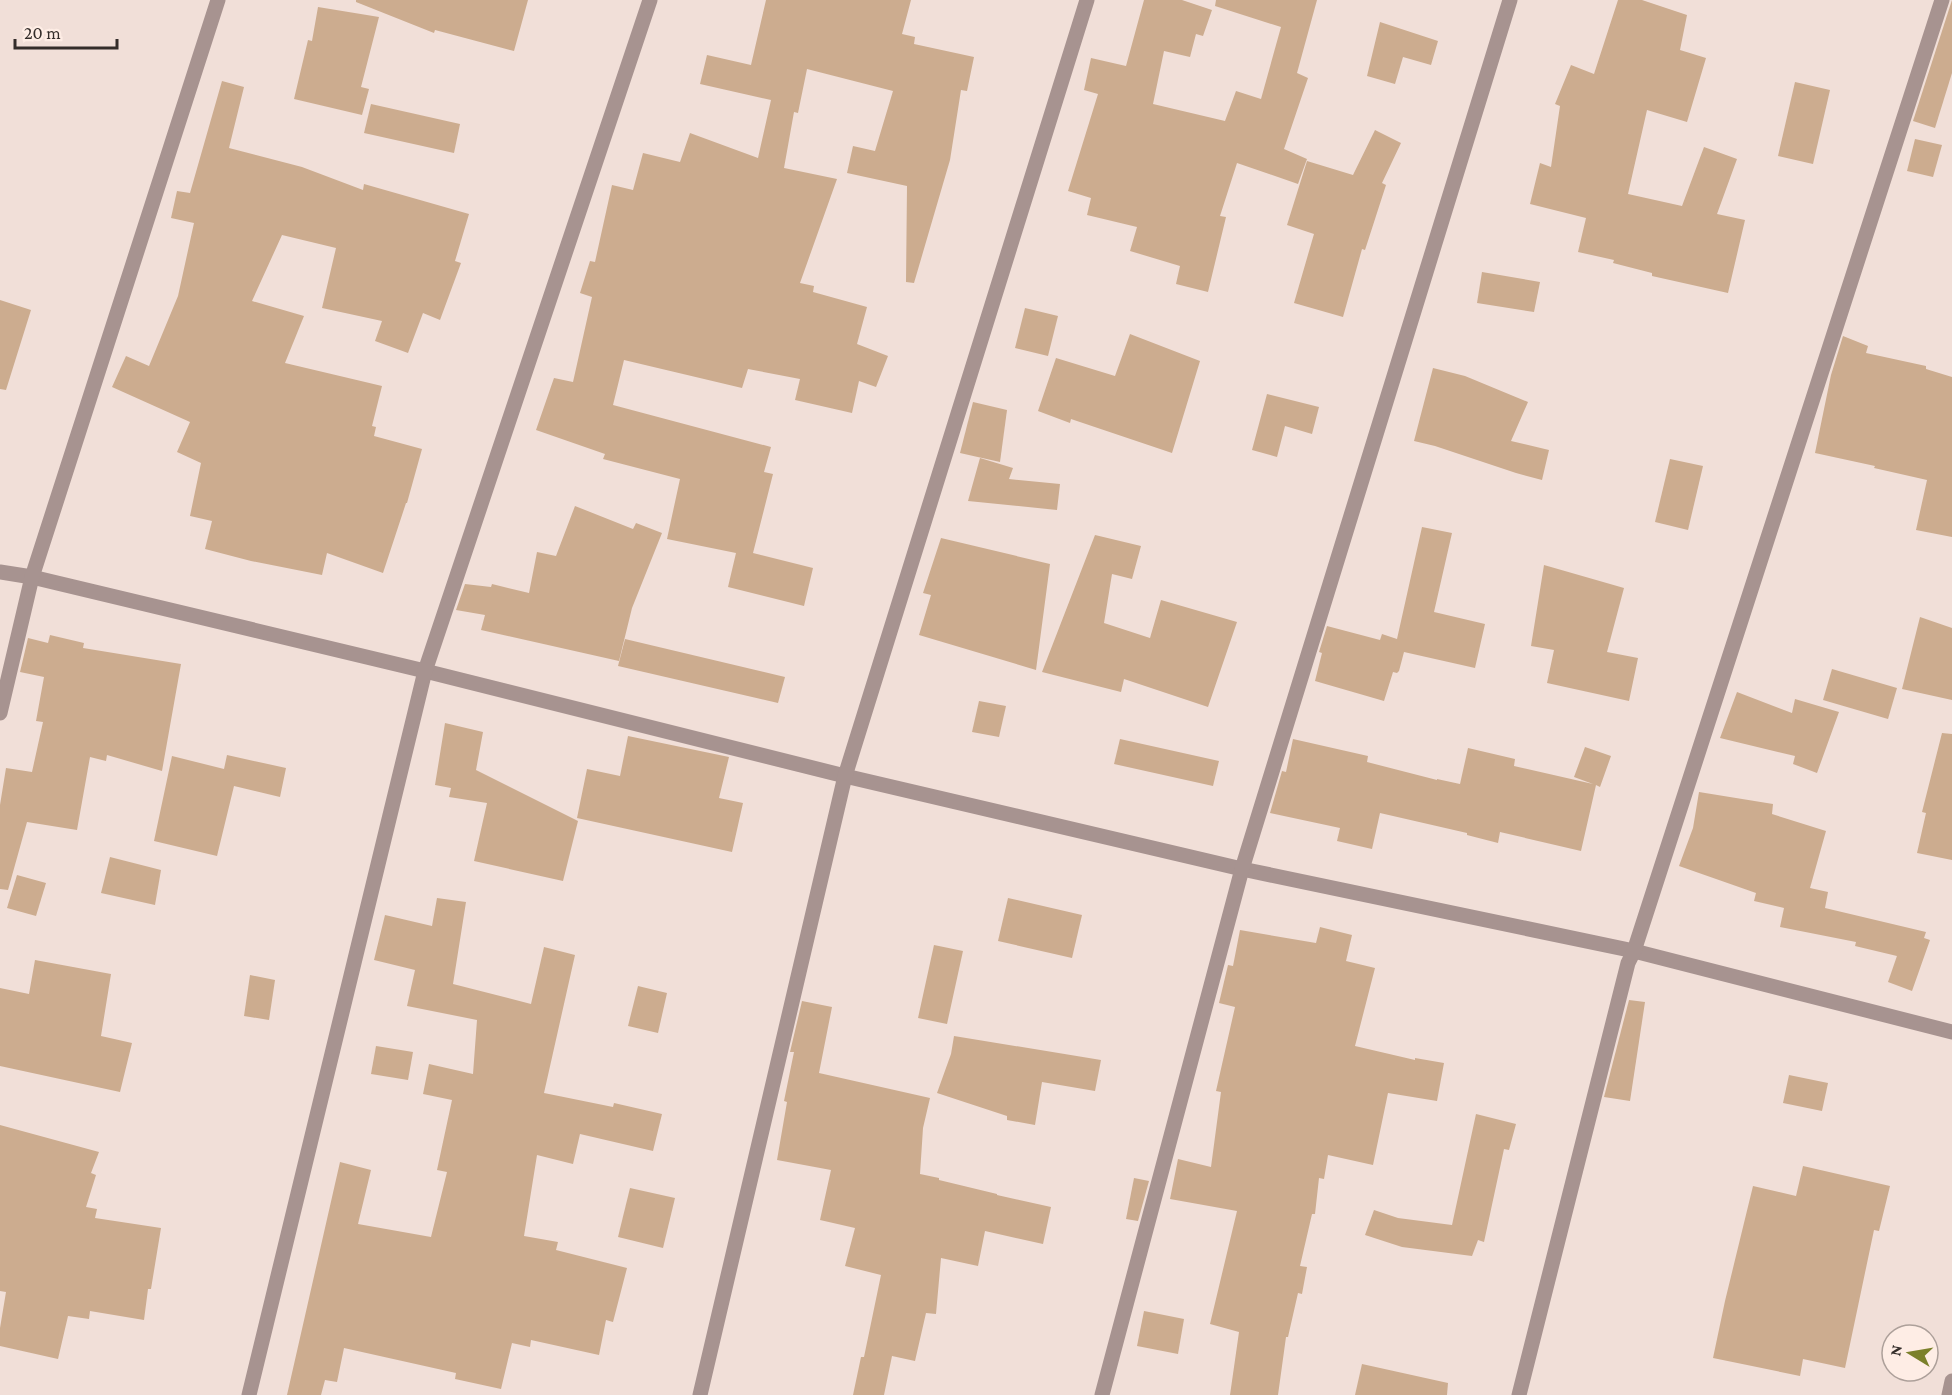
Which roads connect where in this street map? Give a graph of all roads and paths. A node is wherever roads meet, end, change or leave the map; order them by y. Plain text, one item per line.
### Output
1 (218, 0) edge
2 (650, 0) edge
3 (1087, 0) edge
4 (1510, 0) edge
5 (1942, 0) edge
6 (0, 572) edge
7 (32, 577) junction
8 (425, 671) junction
9 (0, 713) edge
10 (845, 776) junction
11 (1242, 869) junction
12 (1634, 951) junction
13 (1952, 1032) edge
14 (1952, 1381) edge
15 (249, 1395) edge
16 (700, 1395) edge
17 (1102, 1395) edge
18 (1519, 1395) edge
19 (1948, 1395) edge

1 - 7 street
2 - 8 street
3 - 10 street
4 - 11 street
5 - 12 street
6 - 7 street
7 - 8 street
7 - 9 street
8 - 10 street
8 - 15 street
10 - 11 street
10 - 16 street
11 - 12 street
11 - 17 street
12 - 13 street
12 - 18 street
14 - 19 street

